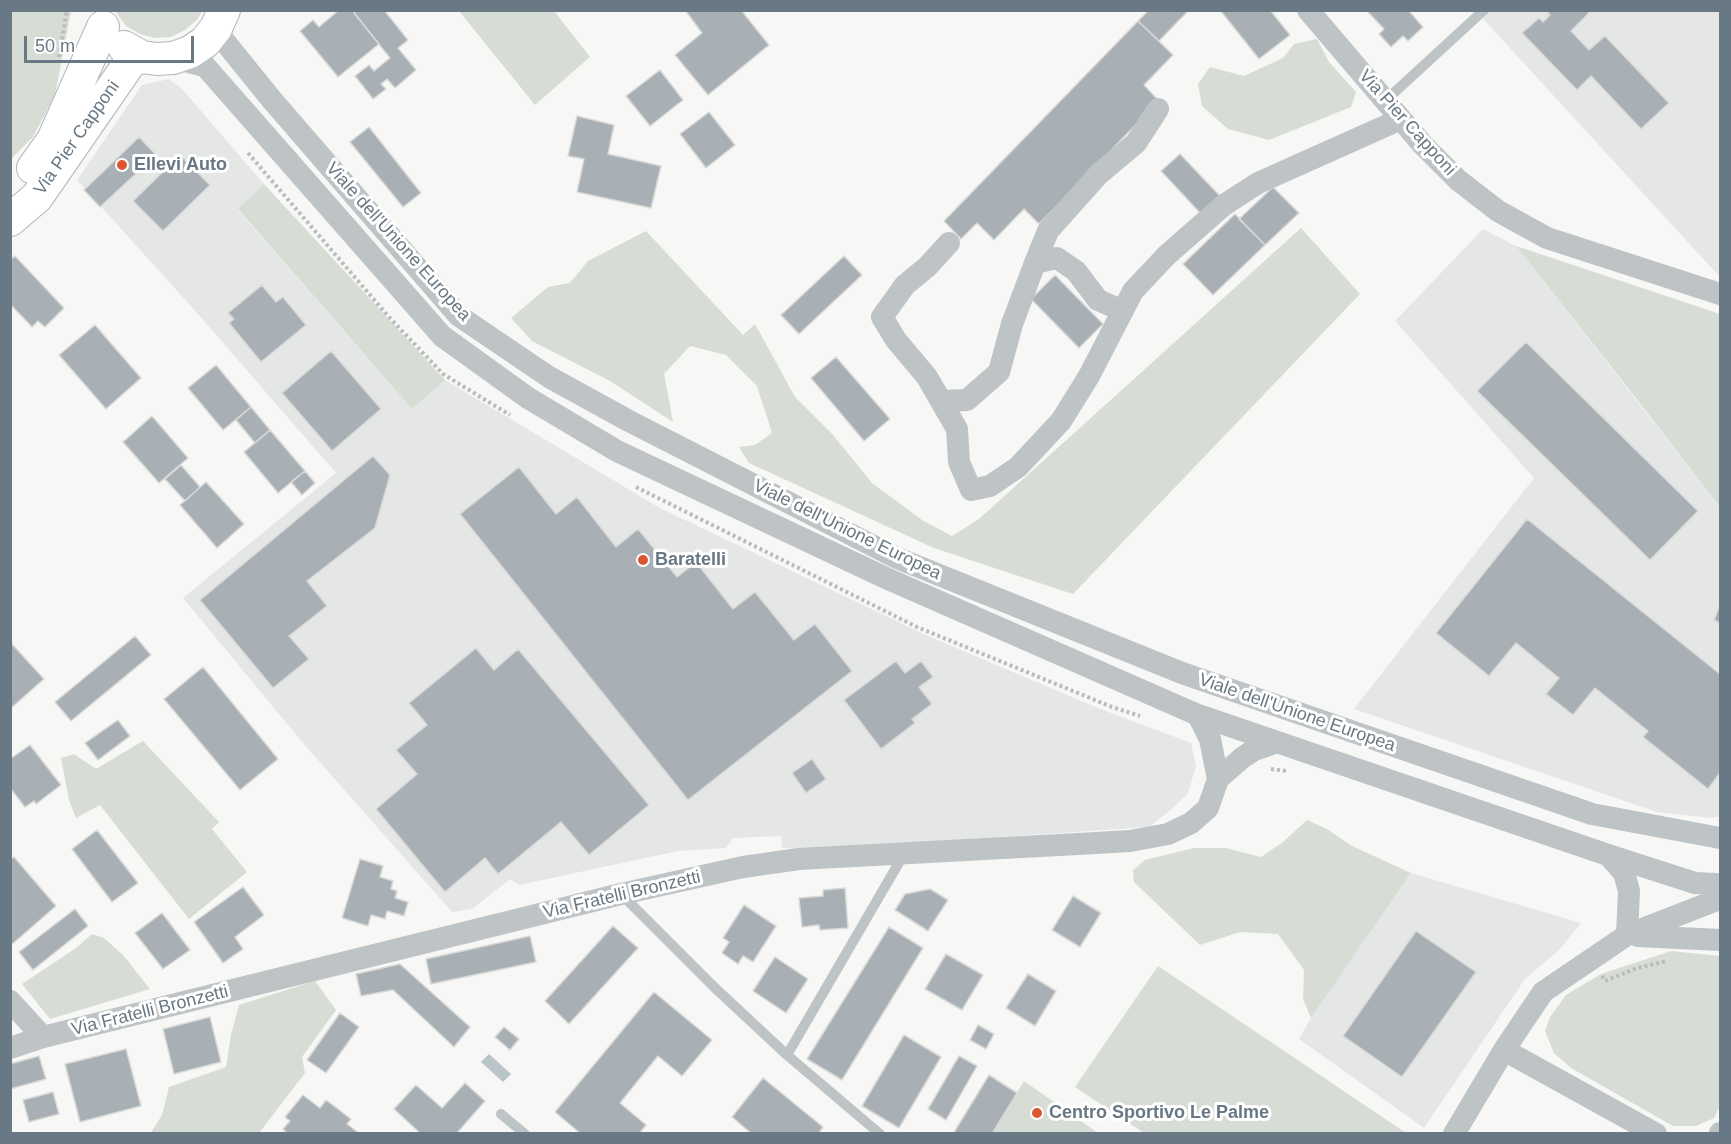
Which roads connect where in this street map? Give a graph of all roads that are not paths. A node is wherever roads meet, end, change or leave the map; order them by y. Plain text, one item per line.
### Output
1 (1308, 10) edge
2 (1484, 10) edge
3 (100, 19) edge
4 (220, 19) edge
5 (157, 57) junction
6 (1385, 101) junction
7 (1158, 109) dead end
8 (1401, 119) junction
9 (10, 194) edge
10 (10, 220) edge
11 (949, 243) dead end
12 (1035, 263) junction
13 (1720, 294) edge
14 (1123, 311) junction
15 (942, 401) junction
16 (1198, 715) junction
17 (1277, 742) junction
18 (1218, 779) junction
19 (1720, 838) edge
20 (904, 854) junction
21 (1608, 855) junction
22 (1719, 890) edge
23 (621, 894) junction
24 (1628, 935) junction
25 (1720, 940) edge
26 (10, 1001) edge
27 (43, 1037) junction
28 (10, 1048) edge
29 (1504, 1050) junction
30 (787, 1055) junction
31 (501, 1114) dead end
32 (525, 1134) edge
33 (880, 1134) edge
34 (1454, 1134) edge
35 (1656, 1134) edge

1 - 6 street, Via Pier Capponi
2 - 6 lane
3 - 5 main road
3 - 9 main road, Via Pier Capponi
4 - 5 main road, Via Pier Capponi
4 - 19 street, Viale dell'Unione Europea
5 - 10 main road, Via Pier Capponi
5 - 16 street, Viale dell'Unione Europea
6 - 8 street, Via Pier Capponi
7 - 12 street
8 - 13 street, Via Pier Capponi
8 - 14 street
11 - 15 street
12 - 14 street
12 - 15 street
14 - 15 street
16 - 17 street, Viale dell'Unione Europea
16 - 18 street
17 - 18 street, Via Fratelli Bronzetti
17 - 21 street, Viale dell'Unione Europea
18 - 20 street, Via Fratelli Bronzetti
20 - 23 street, Via Fratelli Bronzetti
20 - 30 lane
21 - 22 street, Viale dell'Unione Europea
21 - 24 street
22 - 24 street
23 - 27 street, Via Fratelli Bronzetti
23 - 30 lane
24 - 25 street
24 - 29 street
26 - 27 street
27 - 28 street, Via Fratelli Bronzetti
29 - 34 street
29 - 35 street
30 - 33 lane
31 - 32 lane

